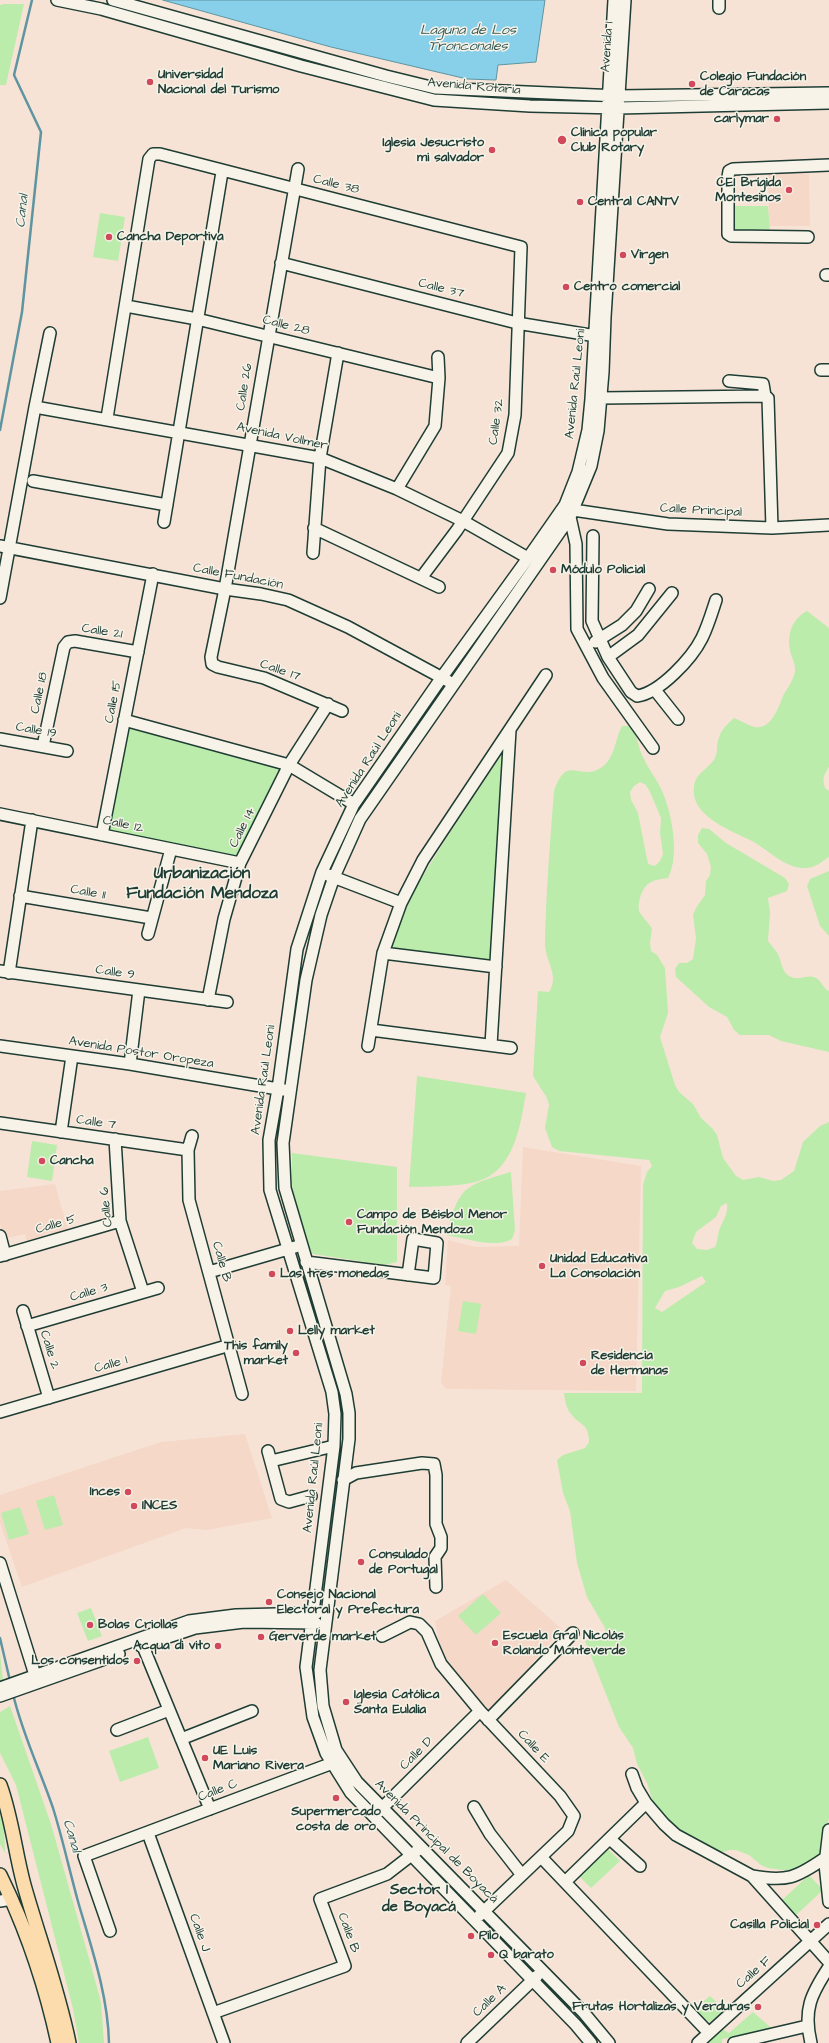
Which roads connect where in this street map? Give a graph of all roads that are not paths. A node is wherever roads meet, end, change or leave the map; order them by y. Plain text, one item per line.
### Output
1 (57, 0) edge
2 (113, 0) edge
3 (614, 0) edge
4 (625, 0) edge
5 (829, 93) edge
6 (613, 102) junction
7 (829, 104) edge
8 (829, 165) edge
9 (298, 169) dead end
10 (222, 172) junction
11 (294, 189) junction
12 (808, 237) dead end
13 (517, 246) joint
14 (281, 263) junction
15 (126, 306) junction
16 (197, 319) junction
17 (517, 323) junction
18 (50, 333) dead end
19 (268, 336) junction
20 (600, 336) junction
21 (338, 353) junction
22 (438, 357) dead end
23 (439, 378) junction
24 (729, 381) dead end
25 (765, 396) junction
26 (601, 398) junction
27 (35, 407) junction
28 (107, 418) junction
29 (178, 431) junction
30 (250, 445) junction
31 (320, 458) junction
32 (33, 481) dead end
33 (397, 489) junction
34 (167, 505) junction
35 (569, 510) junction
36 (463, 521) junction
37 (164, 522) dead end
38 (829, 525) edge
39 (314, 528) junction
40 (772, 528) junction
41 (593, 536) dead end
42 (5, 547) edge
43 (313, 553) dead end
44 (528, 558) junction
45 (153, 574) junction
46 (421, 578) junction
47 (439, 587) dead end
48 (225, 589) junction
49 (649, 589) dead end
50 (672, 593) dead end
51 (0, 598) edge
52 (716, 600) dead end
53 (600, 639) junction
54 (64, 647) joint
55 (587, 647) junction
56 (138, 652) junction
57 (211, 657) joint
58 (608, 657) junction
59 (546, 675) dead end
60 (442, 677) junction
61 (454, 684) junction
62 (655, 690) junction
63 (328, 704) junction
64 (342, 711) dead end
65 (678, 719) dead end
66 (124, 720) junction
67 (510, 730) junction
68 (0, 739) edge
69 (43, 746) junction
70 (653, 748) dead end
71 (67, 751) dead end
72 (289, 765) junction
73 (354, 804) junction
74 (0, 814) edge
75 (32, 820) junction
76 (102, 835) junction
77 (171, 849) junction
78 (240, 863) junction
79 (322, 872) junction
80 (334, 877) junction
81 (20, 896) junction
82 (400, 903) junction
83 (151, 918) junction
84 (148, 934) dead end
85 (383, 953) junction
86 (496, 967) junction
87 (5, 972) edge
88 (139, 990) junction
89 (208, 1000) junction
90 (227, 1002) dead end
91 (371, 1030) junction
92 (491, 1045) junction
93 (0, 1046) edge
94 (368, 1046) dead end
95 (511, 1048) dead end
96 (72, 1056) junction
97 (130, 1064) junction
98 (278, 1089) junction
99 (291, 1091) junction
100 (0, 1123) edge
101 (61, 1132) junction
102 (192, 1136) dead end
103 (115, 1140) junction
104 (188, 1150) junction
105 (120, 1222) junction
106 (0, 1236) edge
107 (301, 1245) junction
108 (288, 1249) junction
109 (2, 1256) edge
110 (306, 1262) junction
111 (209, 1272) junction
112 (408, 1275) dead end
113 (158, 1288) dead end
114 (143, 1292) junction
115 (23, 1311) dead end
116 (27, 1326) junction
117 (230, 1345) junction
118 (344, 1389) junction
119 (332, 1392) junction
120 (242, 1394) dead end
121 (49, 1398) junction
122 (0, 1412) edge
123 (334, 1446) junction
124 (343, 1480) junction
125 (311, 1496) dead end
126 (0, 1563) edge
127 (436, 1587) dead end
128 (311, 1618) junction
129 (325, 1618) junction
130 (573, 1633) dead end
131 (382, 1636) dead end
132 (141, 1642) junction
133 (30, 1679) junction
134 (2, 1691) edge
135 (169, 1710) junction
136 (252, 1711) dead end
137 (480, 1711) junction
138 (488, 1720) junction
139 (117, 1730) dead end
140 (181, 1739) junction
141 (337, 1761) junction
142 (632, 1774) dead end
143 (0, 1785) edge
144 (646, 1803) junction
145 (383, 1807) junction
146 (474, 1807) dead end
147 (210, 1809) junction
148 (374, 1815) junction
149 (829, 1830) edge
150 (148, 1833) junction
151 (610, 1839) junction
152 (422, 1847) junction
153 (413, 1855) junction
154 (541, 1857) junction
155 (825, 1858) junction
156 (640, 1866) dead end
157 (0, 1875) edge
158 (522, 1875) junction
159 (752, 1876) junction
160 (565, 1882) junction
161 (6, 1900) edge
162 (829, 1902) edge
163 (484, 1911) junction
164 (475, 1920) junction
165 (829, 1924) edge
166 (110, 1931) dead end
167 (811, 1941) junction
168 (829, 1962) edge
169 (829, 1967) edge
170 (543, 1970) junction
171 (533, 1980) junction
172 (213, 2012) junction
173 (807, 2026) junction
174 (708, 2032) junction
175 (58, 2043) edge
176 (70, 2043) edge
177 (224, 2043) edge
178 (467, 2043) edge
179 (592, 2043) edge
180 (609, 2043) edge
181 (698, 2043) edge
182 (734, 2043) edge
183 (811, 2043) edge

1 - 6 street, Avenida Rotaria
2 - 6 street, Avenida Rotaria
3 - 6 street, Avenida 1
4 - 6 street, Avenida 1
5 - 6 street, Avenida Rotaria
6 - 7 street, Avenida Rotaria
6 - 20 street, Avenida Raúl Leoni
8 - 12 street
9 - 11 street, Calle 26
10 - 11 street, Calle 38
10 - 15 street, Calle 38
10 - 16 street
11 - 13 street, Calle 38
11 - 14 street, Calle 26
13 - 17 street, Calle 32
14 - 17 street, Calle 37
14 - 19 street, Calle 26
15 - 16 street, Calle 28
15 - 28 street
16 - 19 street, Calle 28
16 - 29 street
17 - 20 street, Calle 37
17 - 36 street, Calle 32
18 - 27 street
19 - 21 street, Calle 28
19 - 30 street, Calle 26
20 - 26 street, Avenida Raúl Leoni
20 - 35 street, Avenida Raúl Leoni
21 - 23 street, Calle 28
21 - 31 street
22 - 23 street
23 - 33 street
24 - 25 street
25 - 26 street
25 - 40 street
26 - 35 street, Avenida Raúl Leoni
27 - 28 street, Avenida Vollmer
27 - 42 street
28 - 29 street, Avenida Vollmer
29 - 30 street, Avenida Vollmer
29 - 34 street
30 - 31 street, Avenida Vollmer
30 - 48 street, Calle 26
31 - 33 street, Avenida Vollmer
31 - 39 street
32 - 34 street
33 - 36 street, Avenida Vollmer
34 - 37 street
35 - 40 street, Calle Principal
35 - 44 street, Avenida Raúl Leoni
35 - 55 street
35 - 61 street, Avenida Raúl Leoni
36 - 44 street, Avenida Vollmer
36 - 46 street, Calle 32
38 - 40 street, Calle Principal
39 - 43 street
39 - 46 street
41 - 53 street
42 - 45 street, Calle Fundación
42 - 51 street
44 - 60 street, Avenida Raúl Leoni
45 - 48 street, Calle Fundación
45 - 56 street, Calle 15
46 - 47 street
48 - 57 street, Calle 26
48 - 60 street, Calle Fundación
49 - 53 street
50 - 58 street
52 - 62 street
53 - 55 street
53 - 58 street
54 - 56 street, Calle 21
54 - 69 street, Calle 18
55 - 70 street
56 - 66 street, Calle 15
57 - 63 street, Calle 17
58 - 62 street
59 - 67 street
60 - 61 street, Calle Fundación
60 - 73 street, Avenida Raúl Leoni
61 - 80 street, Avenida Raúl Leoni
62 - 65 street
63 - 64 street, Calle 17
63 - 72 street, Calle 14
66 - 72 street
66 - 76 street, Calle 15
67 - 82 street
67 - 86 street
68 - 69 street, Calle 19
69 - 71 street, Calle 19
72 - 73 street
72 - 78 street, Calle 14
73 - 79 street, Avenida Raúl Leoni
74 - 75 street, Calle 12
75 - 76 street, Calle 12
75 - 81 street
76 - 77 street, Calle 12
77 - 78 street, Calle 12
77 - 83 street
78 - 89 street, Calle 14
79 - 80 street
79 - 98 street, Avenida Raúl Leoni
80 - 82 street
80 - 99 street, Avenida Raúl Leoni
81 - 83 street, Calle 11
81 - 87 street
82 - 85 street
83 - 84 street
85 - 86 street
85 - 91 street
86 - 92 street
87 - 88 street, Calle 9
88 - 89 street, Calle 9
88 - 97 street
89 - 90 street, Calle 9
91 - 92 street
91 - 94 street
92 - 95 street
93 - 96 street, Avenida Postor Oropeza
96 - 97 street, Avenida Postor Oropeza
96 - 101 street
97 - 98 street, Avenida Postor Oropeza
98 - 99 street, Avenida Postor Oropeza
98 - 108 street, Avenida Raúl Leoni
99 - 107 street, Avenida Raúl Leoni
100 - 101 street, Calle 7
101 - 103 street, Calle 7
102 - 104 street, Calle B
103 - 104 street, Calle 7
103 - 105 street, Calle 6
104 - 111 street, Calle B
105 - 109 street, Calle 5
105 - 114 street, Calle 6
106 - 109 street
107 - 108 street
107 - 110 street, Avenida Raúl Leoni
108 - 111 street
108 - 119 street, Avenida Raúl Leoni
110 - 112 street
110 - 118 street, Avenida Raúl Leoni
111 - 117 street, Calle B
113 - 114 street, Calle 3
114 - 116 street, Calle 3
115 - 116 street, Calle 2
116 - 121 street, Calle 2
117 - 120 street, Calle B
117 - 121 street, Calle 1
118 - 119 street
118 - 124 street, Avenida Raúl Leoni
119 - 123 street, Avenida Raúl Leoni
121 - 122 street, Calle 1
123 - 125 street
123 - 128 street, Avenida Raúl Leoni
124 - 127 street
124 - 129 street, Avenida Raúl Leoni
126 - 133 street
128 - 129 street
128 - 132 street
128 - 141 street, Avenida Principal de Boyacá
129 - 141 street, Avenida Principal de Boyacá
130 - 138 street
131 - 137 street, Calle E
132 - 133 street
132 - 135 street
133 - 134 street
135 - 139 street
135 - 140 street
136 - 140 street
137 - 138 street, Calle E
137 - 145 street, Calle D
138 - 154 street, Calle E
140 - 147 street
141 - 145 street, Avenida Principal de Boyacá
141 - 147 street, Calle C
141 - 148 street, Avenida Principal de Boyacá
142 - 144 street
143 - 176 main road
144 - 151 street
144 - 159 street
145 - 148 street, Calle D
145 - 152 street, Avenida Principal de Boyacá
146 - 158 street
147 - 150 street, Calle C
148 - 153 street, Avenida Principal de Boyacá
149 - 155 street
150 - 166 street, Calle C
150 - 172 street, Calle J
151 - 156 street
151 - 160 street
152 - 153 street
152 - 163 street, Avenida Principal de Boyacá
153 - 164 street, Avenida Principal de Boyacá
153 - 172 street, Calle B
154 - 158 street, Calle E
154 - 160 street
155 - 159 street
155 - 162 street
157 - 161 main road
158 - 163 street, Calle E
159 - 167 street
160 - 174 street
161 - 175 main road
163 - 164 street, Calle E
163 - 170 street, Avenida Principal de Boyacá
164 - 171 street, Avenida Principal de Boyacá
165 - 167 street, Calle F
167 - 168 street
167 - 174 street, Calle F
169 - 173 street
170 - 171 street, Calle A
170 - 180 street, Avenida Principal de Boyacá
171 - 178 street, Calle A
171 - 179 street, Avenida Principal de Boyacá
172 - 177 street, Calle J
173 - 182 street
173 - 183 street
174 - 181 street, Calle F

